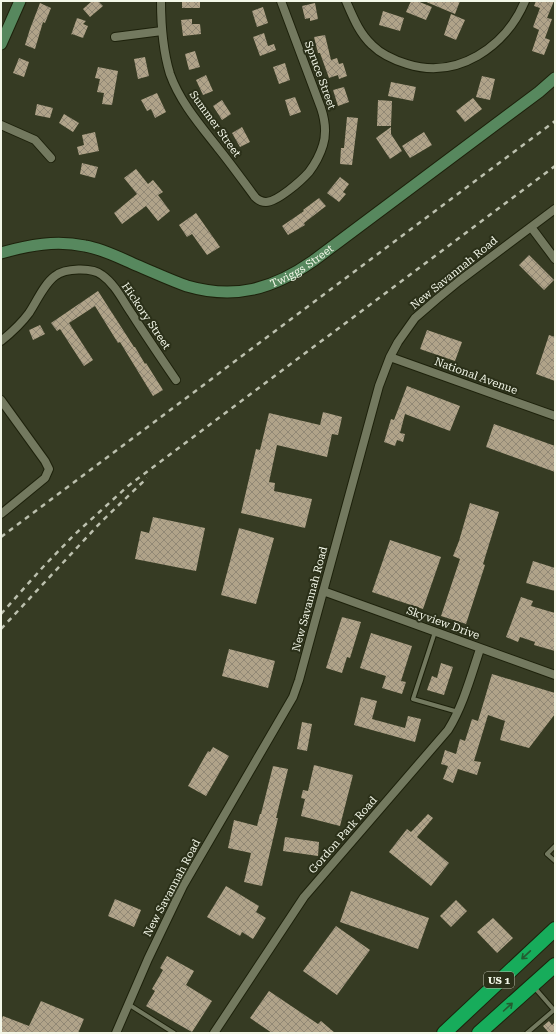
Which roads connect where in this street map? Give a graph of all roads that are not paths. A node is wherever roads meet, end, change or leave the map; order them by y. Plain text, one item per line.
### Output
1 (20, 1) edge
2 (161, 1) edge
3 (281, 1) edge
4 (346, 1) edge
5 (525, 1) edge
6 (162, 31) junction
7 (115, 37) dead end
8 (1, 44) edge
9 (555, 78) edge
10 (1, 125) edge
11 (51, 158) dead end
12 (263, 202) joint
13 (555, 209) edge
14 (531, 227) junction
15 (1, 253) edge
16 (555, 259) edge
17 (1, 341) edge
18 (390, 357) junction
19 (176, 380) dead end
20 (1, 401) edge
21 (555, 416) edge
22 (1, 514) edge
23 (323, 591) junction
24 (434, 632) junction
25 (480, 649) junction
26 (555, 676) edge
27 (458, 712) junction
28 (555, 846) edge
29 (555, 861) edge
30 (555, 929) edge
31 (555, 965) edge
32 (532, 985) junction
33 (128, 1004) junction
34 (554, 1010) edge
35 (116, 1033) edge
36 (174, 1033) edge
37 (214, 1033) edge
38 (444, 1033) edge
39 (479, 1033) edge
40 (527, 1033) edge

1 - 8 main road
2 - 6 street, Summer Street
3 - 12 street, Spruce Street
4 - 5 street
6 - 7 street
6 - 12 street, Summer Street
9 - 15 main road, Twiggs Street
10 - 11 street
13 - 14 street, New Savannah Road
14 - 16 street
14 - 18 street, New Savannah Road
17 - 19 street, Hickory Street
18 - 21 street, National Avenue
18 - 23 street, New Savannah Road
20 - 22 street
23 - 24 street, Skyview Drive
23 - 33 street, New Savannah Road
24 - 25 street, Skyview Drive
24 - 27 lane
25 - 26 street, Skyview Drive
25 - 27 street, Gordon Park Road
27 - 37 street, Gordon Park Road
28 - 29 lane
30 -> 38 highway, US 1
31 - 32 highway, US 1
32 - 34 lane
39 -> 32 highway, US 1
33 - 35 street, New Savannah Road
33 - 36 lane
34 - 40 lane

